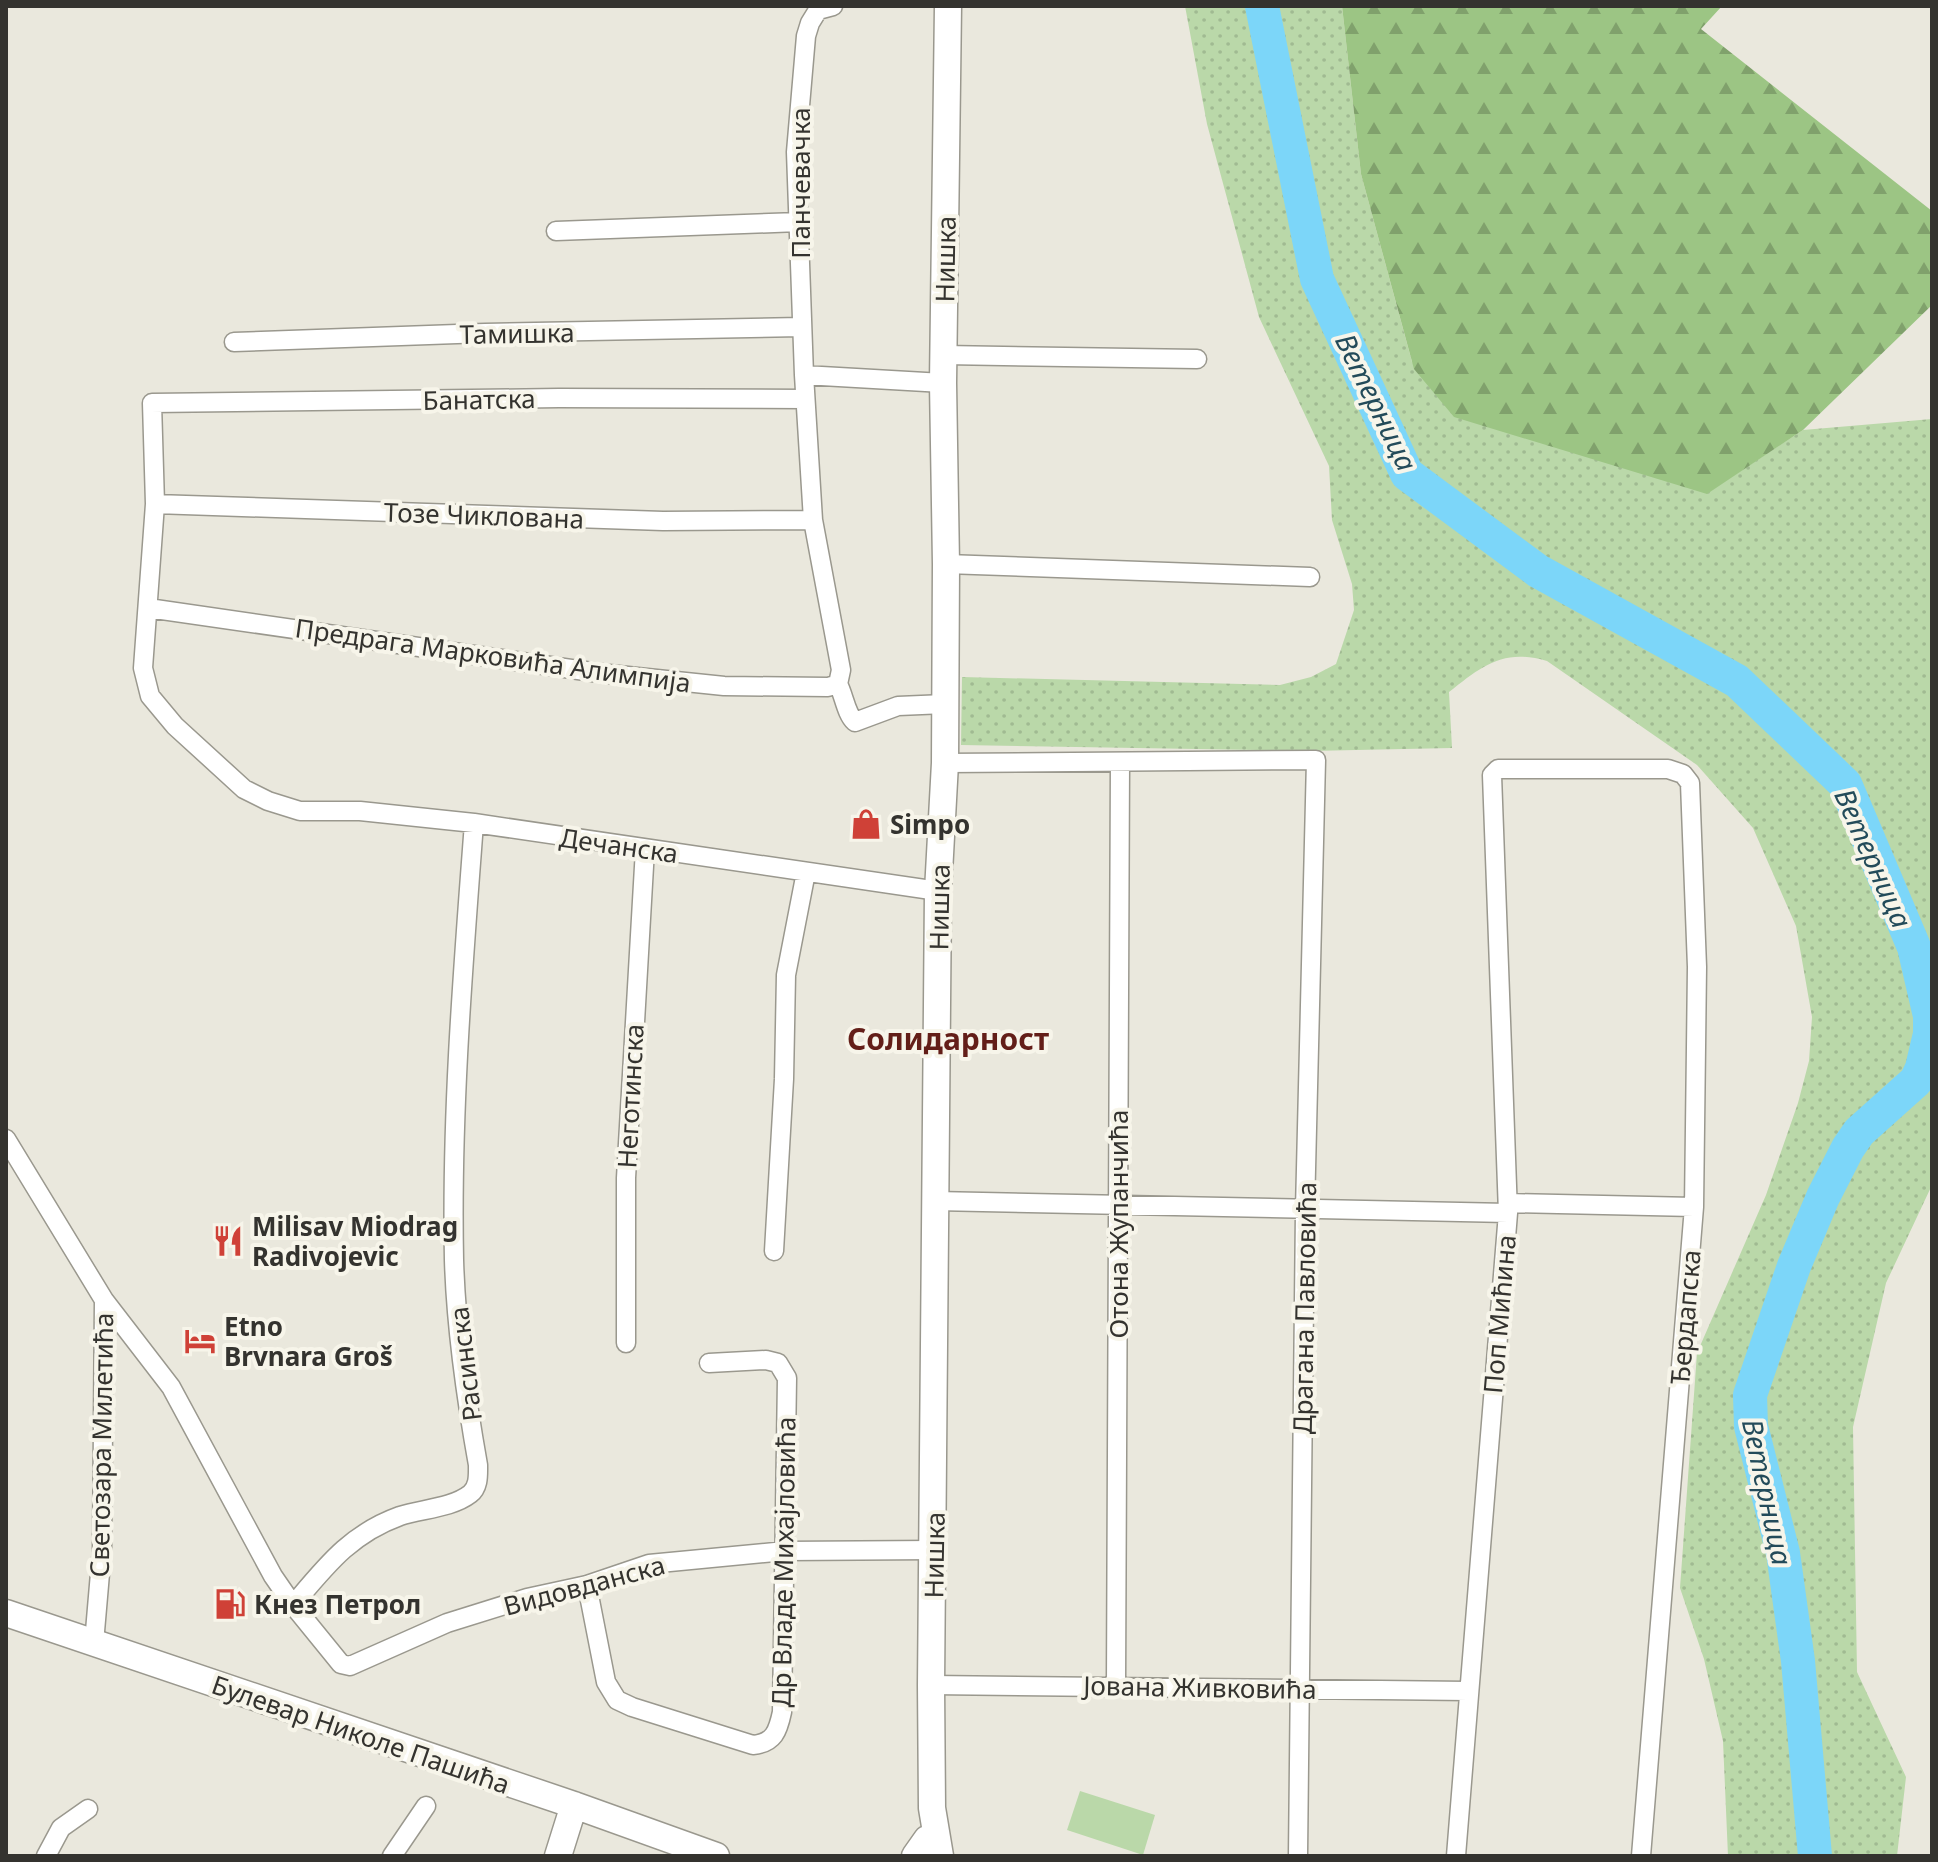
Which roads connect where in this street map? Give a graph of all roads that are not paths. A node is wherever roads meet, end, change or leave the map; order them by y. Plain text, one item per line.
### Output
1 (833, 6) edge
2 (948, 6) edge
3 (799, 222) junction
4 (556, 231) dead end
5 (801, 327) junction
6 (234, 342) dead end
7 (944, 355) junction
8 (1197, 359) dead end
9 (804, 375) junction
10 (943, 383) junction
11 (805, 399) junction
12 (152, 403) joint
13 (155, 504) junction
14 (813, 520) junction
15 (946, 564) junction
16 (1310, 577) dead end
17 (148, 608) junction
18 (838, 684) junction
19 (945, 704) junction
20 (1120, 762) junction
21 (945, 763) junction
22 (1494, 771) joint
23 (474, 823) junction
24 (645, 849) junction
25 (806, 872) junction
26 (938, 891) junction
27 (6, 1139) edge
28 (935, 1201) junction
29 (1118, 1205) junction
30 (1694, 1207) junction
31 (1508, 1208) junction
32 (1305, 1210) junction
33 (774, 1251) dead end
34 (104, 1300) junction
35 (626, 1343) dead end
36 (709, 1363) dead end
37 (934, 1550) junction
38 (785, 1551) junction
39 (587, 1585) junction
40 (293, 1605) junction
41 (6, 1613) edge
42 (94, 1643) junction
43 (341, 1664) joint
44 (931, 1685) junction
45 (1116, 1685) junction
46 (1298, 1688) junction
47 (1468, 1691) junction
48 (574, 1805) junction
49 (426, 1806) dead end
50 (88, 1809) dead end
51 (927, 1852) edge
52 (46, 1856) edge
53 (392, 1856) edge
54 (558, 1856) edge
55 (716, 1856) edge
56 (1298, 1856) edge
57 (1456, 1856) edge
58 (1641, 1856) edge

1 - 3 street, Панчевачка
2 - 7 main road, Нишка
3 - 4 street
3 - 5 street, Панчевачка
5 - 6 street, Тамишка
5 - 9 street, Панчевачка
7 - 8 street
7 - 10 main road, Нишка
9 - 10 street
9 - 11 street
10 - 15 main road, Нишка
11 - 12 street, Банатска
11 - 14 street
12 - 13 street, Дечанска
13 - 14 street, Тозе Чиклована
13 - 17 street, Дечанска
14 - 18 street
15 - 16 street
15 - 19 main road, Нишка
17 - 18 street, Предрага Марковића Алимпија
17 - 23 street, Дечанска
18 - 19 street
19 - 21 main road, Нишка
20 - 21 street
20 - 29 street, Отона Жупанчића
20 - 32 street, Драгана Павловића
21 - 26 main road, Нишка
22 - 30 street, Ђердапска
22 - 31 street, Поп Мићина
23 - 24 street, Дечанска
23 - 40 street, Расинска
24 - 25 street, Дечанска
24 - 35 street, Неготинска
25 - 26 street, Дечанска
25 - 33 street
26 - 28 main road, Нишка
27 - 34 street
28 - 29 street
28 - 37 main road, Нишка
29 - 32 street
29 - 45 street, Отона Жупанчића
30 - 31 street
30 - 58 street, Ђердапска
31 - 32 street
31 - 47 street, Поп Мићина
32 - 46 street, Драгана Павловића
34 - 40 street, Светозара Милетића
34 - 42 street, Светозара Милетића
36 - 38 street, Др Владе Михајловића
37 - 38 street, Видовданска
37 - 44 main road, Нишка
38 - 39 street, Видовданска
38 - 39 street, Др Владе Михајловића
39 - 43 street, Видовданска
40 - 43 street, Светозара Милетића
41 - 42 main road, Булевар Николе Пашића
42 - 48 main road, Булевар Николе Пашића
44 - 45 street, Јована Живковића
44 - 51 main road, Нишка
45 - 46 street, Јована Живковића
46 - 47 street, Јована Живковића
46 - 56 street, Драгана Павловића
47 - 57 street, Поп Мићина
48 - 54 main road
48 - 55 main road, Булевар Николе Пашића
49 - 53 street
50 - 52 street

